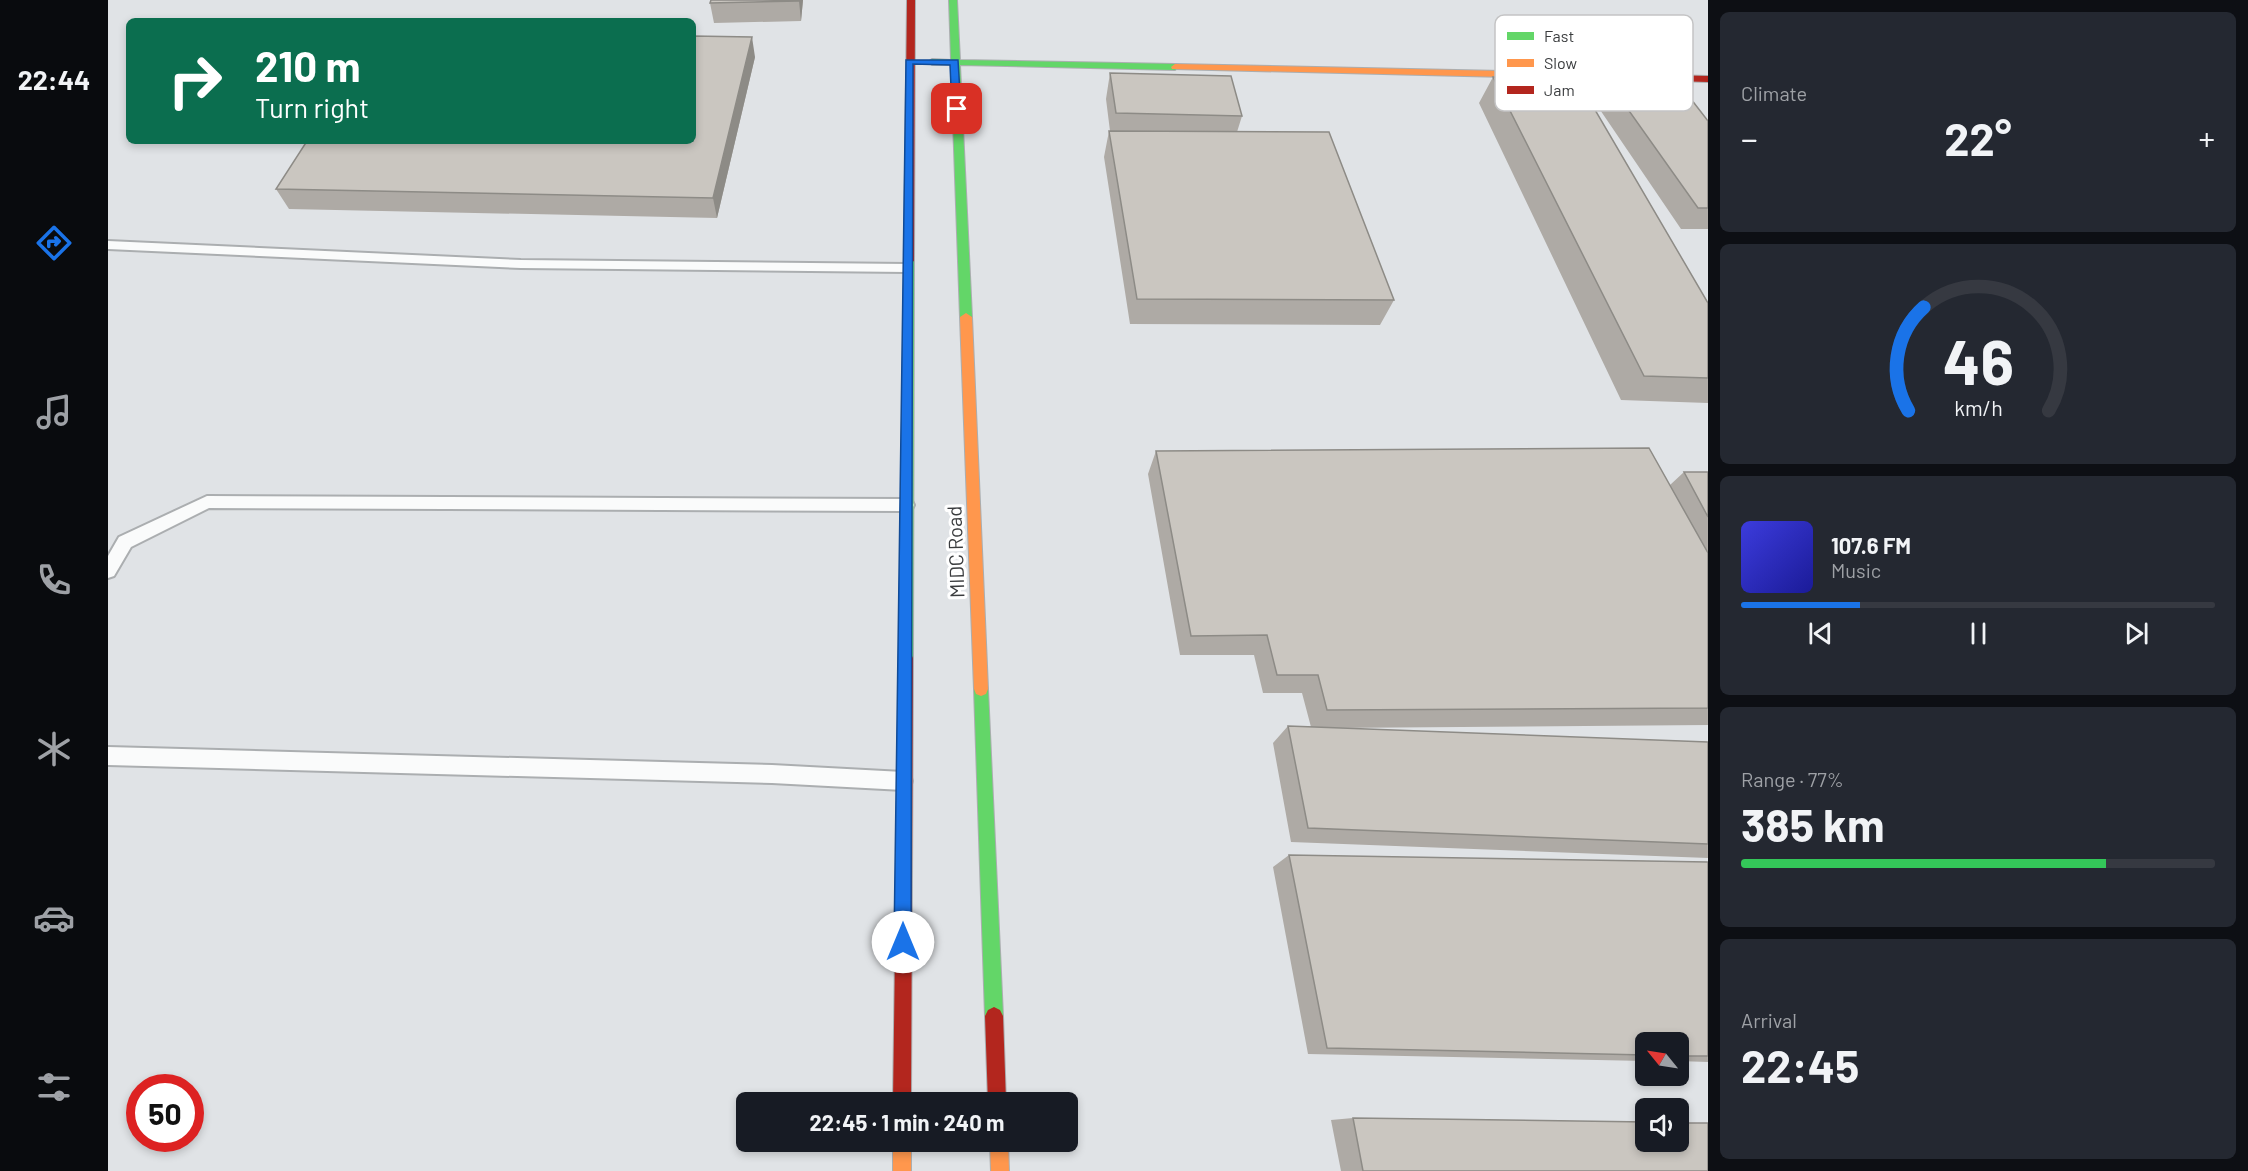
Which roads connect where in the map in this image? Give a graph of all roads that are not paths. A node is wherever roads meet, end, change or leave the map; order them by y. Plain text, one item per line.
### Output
1 (911, 0) edge
2 (954, 0) edge
3 (909, 62) junction
4 (955, 62) junction
5 (1495, 78) edge
6 (1693, 79) edge
7 (1708, 79) edge
8 (108, 245) edge
9 (907, 268) junction
10 (906, 504) junction
11 (108, 571) edge
12 (108, 756) edge
13 (903, 781) junction
14 (902, 1092) edge
15 (997, 1092) edge
16 (902, 1152) edge
17 (999, 1152) edge
18 (902, 1171) edge
19 (1000, 1171) edge

1 - 3 main road
2 - 4 main road, MIDC Road
3 - 4 main road
3 - 9 main road
4 - 5 main road
4 - 15 main road, MIDC Road
6 - 7 main road
8 - 9 lane
9 - 10 main road
10 - 11 lane
10 - 13 main road
12 - 13 lane
13 - 14 main road
16 - 18 main road
17 - 19 main road

